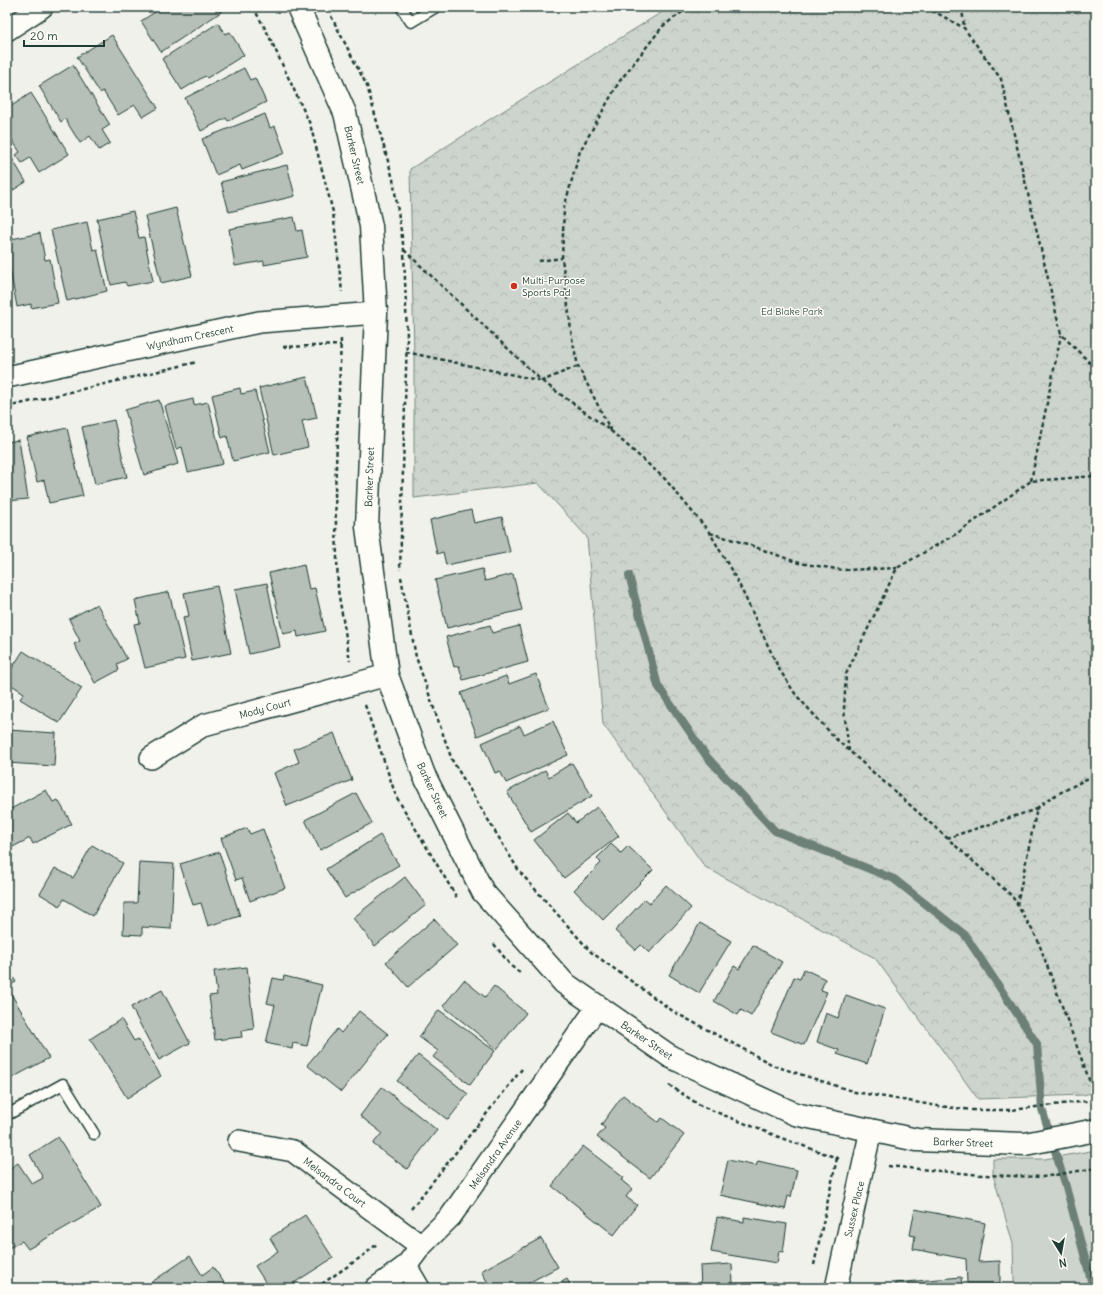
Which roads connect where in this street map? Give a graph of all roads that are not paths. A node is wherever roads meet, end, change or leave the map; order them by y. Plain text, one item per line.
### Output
1 (42, 7) edge
2 (298, 7) edge
3 (401, 7) edge
4 (436, 7) edge
5 (7, 30) edge
6 (376, 313) junction
7 (7, 377) edge
8 (387, 675) junction
9 (151, 758) dead end
10 (598, 1006) junction
11 (7, 1115) edge
12 (871, 1130) junction
13 (1096, 1130) edge
14 (94, 1134) dead end
15 (239, 1141) dead end
16 (421, 1246) junction
17 (406, 1266) junction
18 (376, 1288) edge
19 (419, 1288) edge
20 (836, 1288) edge

1 - 5 street
2 - 6 street, Barker Street
3 - 4 lane
6 - 7 street, Wyndham Crescent
6 - 8 street, Barker Street
8 - 9 street, Mody Court
8 - 10 street, Barker Street
10 - 12 street, Barker Street
10 - 16 street, Melsandra Avenue
11 - 14 lane
12 - 13 street, Barker Street
12 - 20 street, Sussex Place
15 - 16 street, Melsandra Court
16 - 17 street, Melsandra Avenue
17 - 18 street, Melsandra Avenue
17 - 19 street

